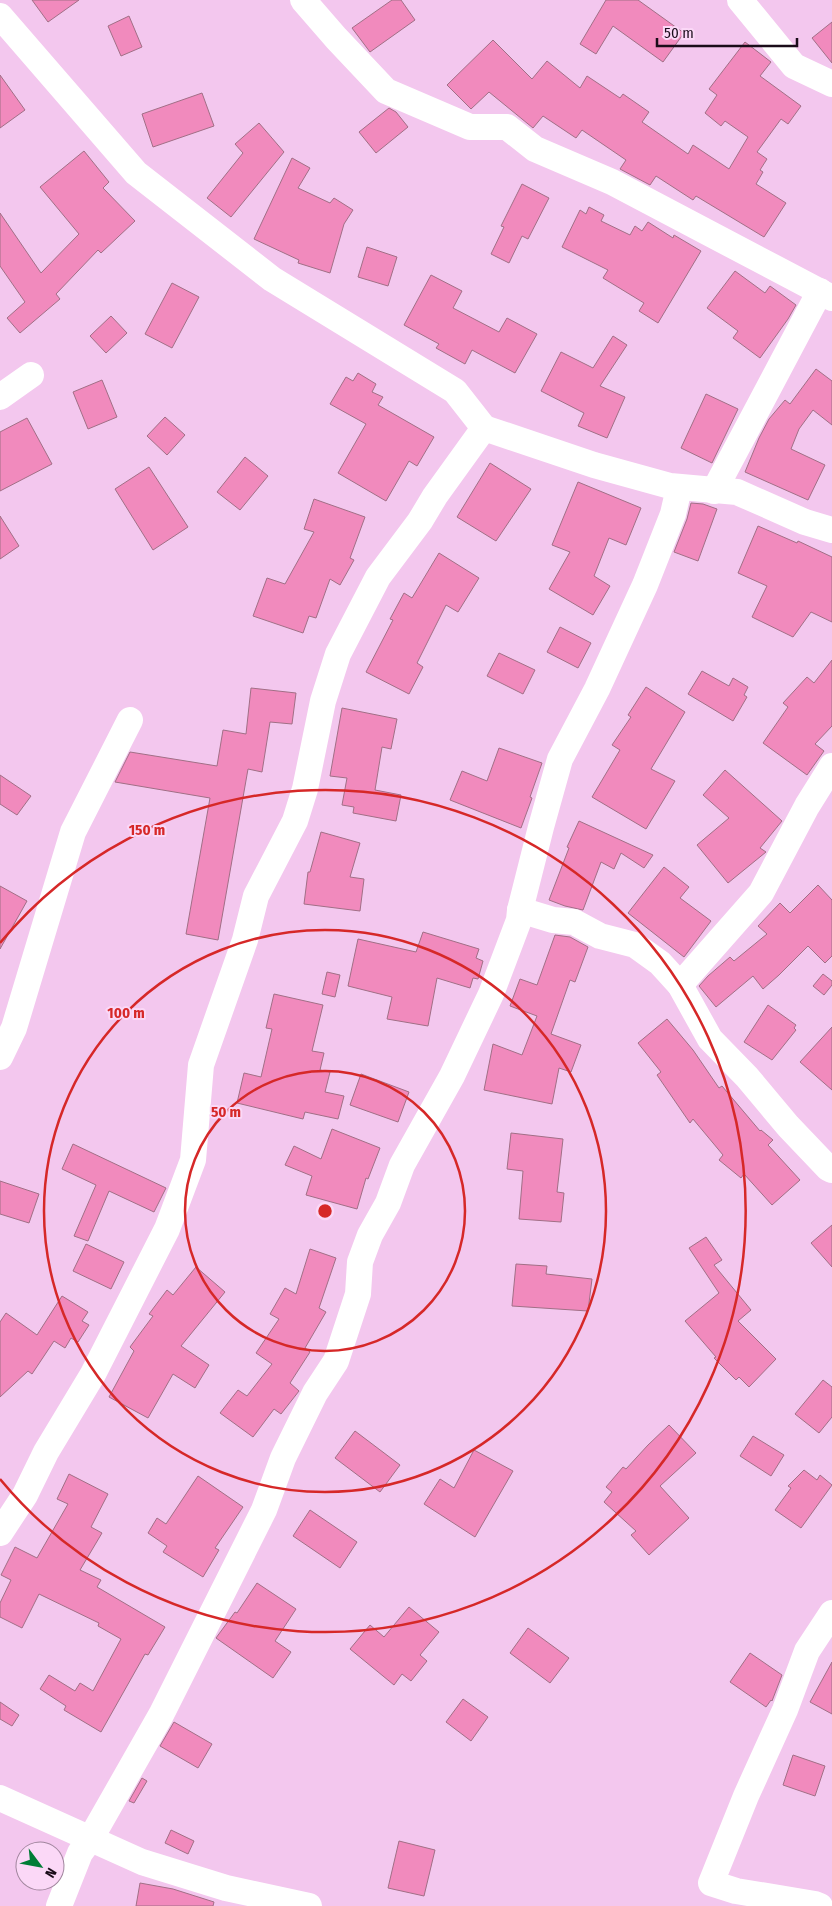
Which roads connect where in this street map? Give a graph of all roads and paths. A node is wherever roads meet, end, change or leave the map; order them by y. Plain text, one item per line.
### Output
1 (303, 0) edge
2 (740, 0) edge
3 (0, 16) edge
4 (832, 84) edge
5 (826, 295) edge
6 (31, 375) dead end
7 (0, 397) edge
8 (484, 428) junction
9 (679, 488) junction
10 (714, 491) junction
11 (832, 530) edge
12 (130, 720) dead end
13 (832, 766) edge
14 (824, 794) edge
15 (520, 910) junction
16 (680, 985) junction
17 (0, 1057) edge
18 (832, 1170) edge
19 (0, 1533) edge
20 (832, 1613) edge
21 (0, 1798) edge
22 (91, 1838) junction
23 (59, 1906) edge
24 (309, 1906) edge
25 (820, 1906) edge

1 - 5 street
2 - 4 street
3 - 8 street
5 - 10 street
6 - 7 street
8 - 9 street
8 - 19 street
9 - 10 street
9 - 15 street
10 - 11 street
12 - 17 street
13 - 14 street
14 - 16 street
15 - 16 street
15 - 22 street
16 - 18 street
20 - 25 street
21 - 22 street
22 - 23 street
22 - 24 street

